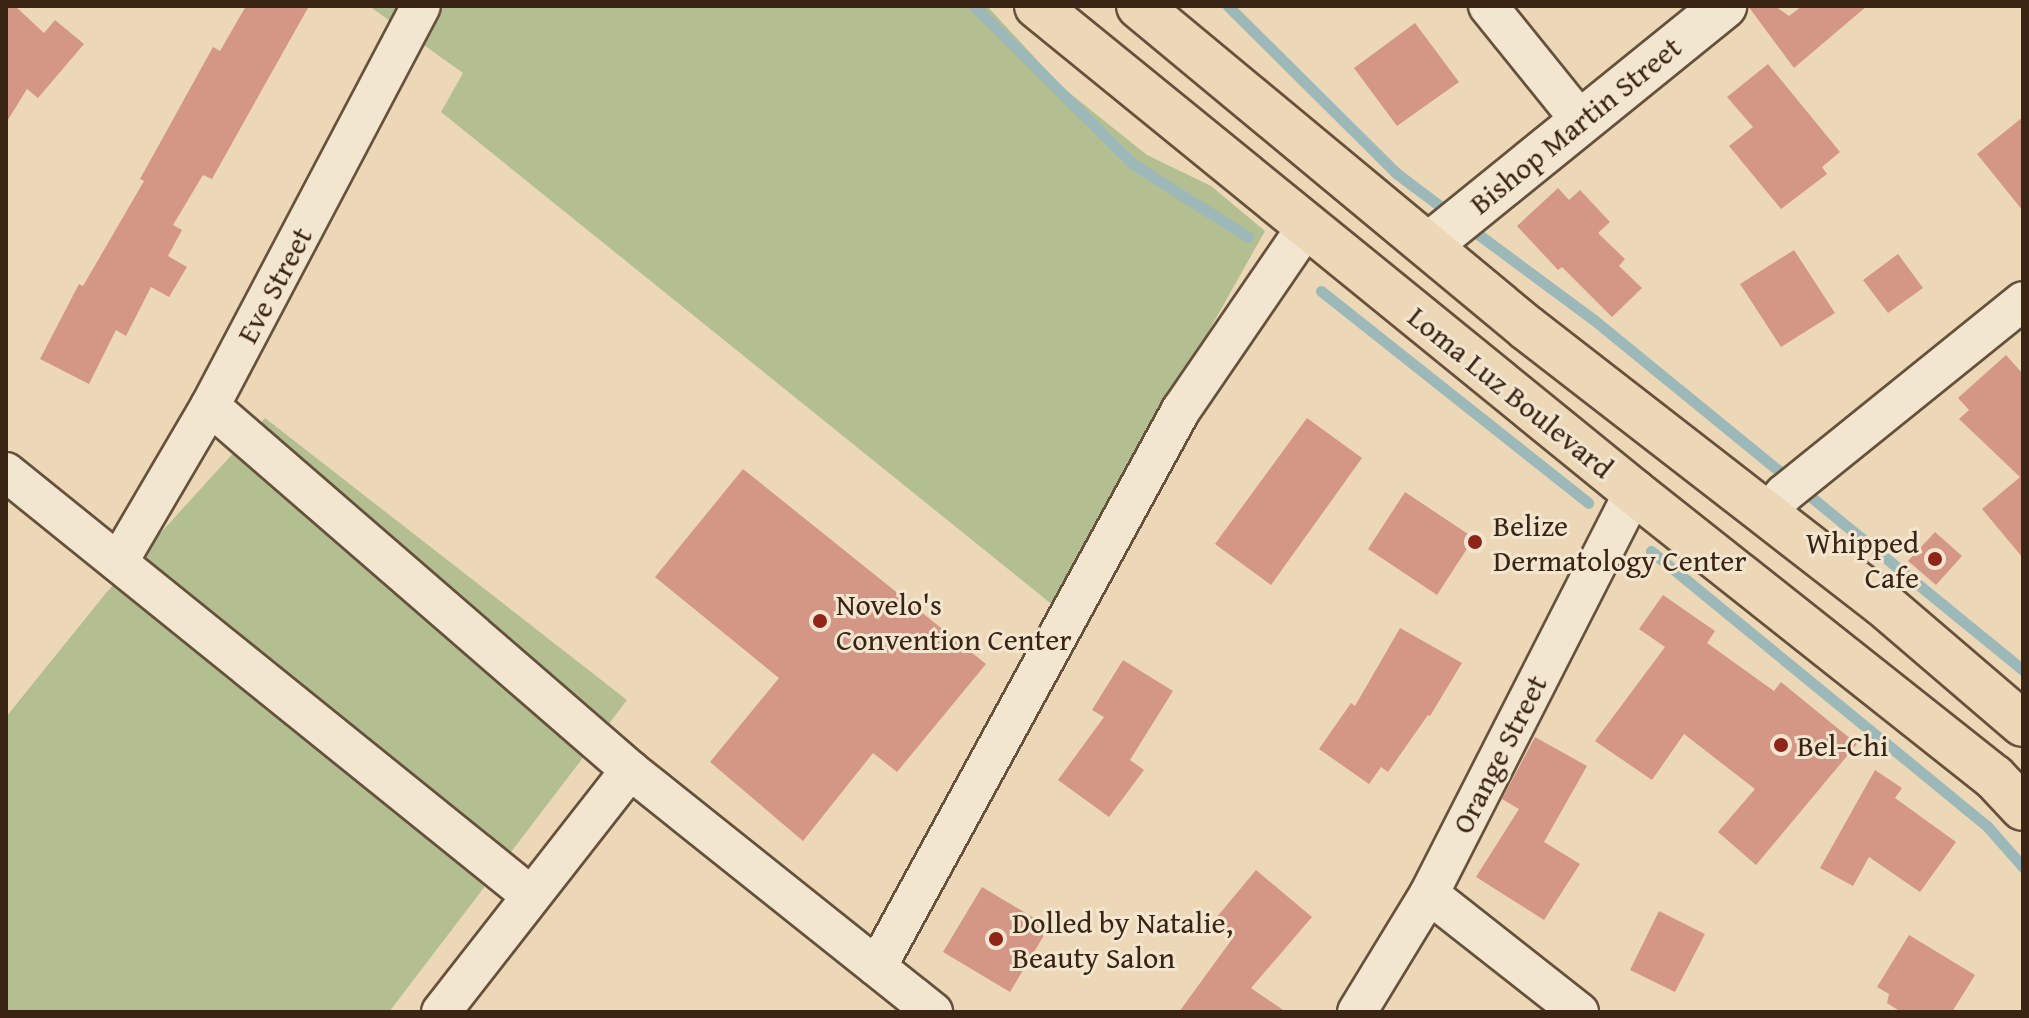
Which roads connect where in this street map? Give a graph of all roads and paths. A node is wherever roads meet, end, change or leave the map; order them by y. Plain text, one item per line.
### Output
1 (421, 6) edge
2 (1037, 6) edge
3 (1139, 6) edge
4 (1488, 6) edge
5 (1724, 6) edge
6 (1580, 120) junction
7 (1307, 226) junction
8 (1429, 245) junction
9 (2023, 301) edge
10 (210, 406) junction
11 (6, 472) edge
12 (1634, 492) junction
13 (1768, 513) junction
14 (119, 561) junction
15 (2023, 724) edge
16 (630, 770) junction
17 (2023, 808) edge
18 (1429, 894) junction
19 (530, 895) junction
20 (877, 967) junction
21 (441, 1012) edge
22 (933, 1012) edge
23 (1357, 1012) edge
24 (1579, 1012) edge

1 - 10 street, Eve Street
2 - 7 highway, Loma Luz Boulevard
3 - 8 highway, Loma Luz Boulevard
4 - 6 street
5 - 6 street, Bishop Martin Street
6 - 8 street, Bishop Martin Street
7 - 12 highway, Loma Luz Boulevard
7 - 20 street
8 - 13 highway, Loma Luz Boulevard
9 - 13 street
10 - 14 street, Eve Street
10 - 16 street
11 - 14 street
12 - 17 highway, Loma Luz Boulevard
12 - 18 street, Orange Street
13 - 15 highway, Loma Luz Boulevard
14 - 19 street
16 - 19 street
16 - 20 street
18 - 23 street, Orange Street
18 - 24 street
19 - 21 street
20 - 22 street

